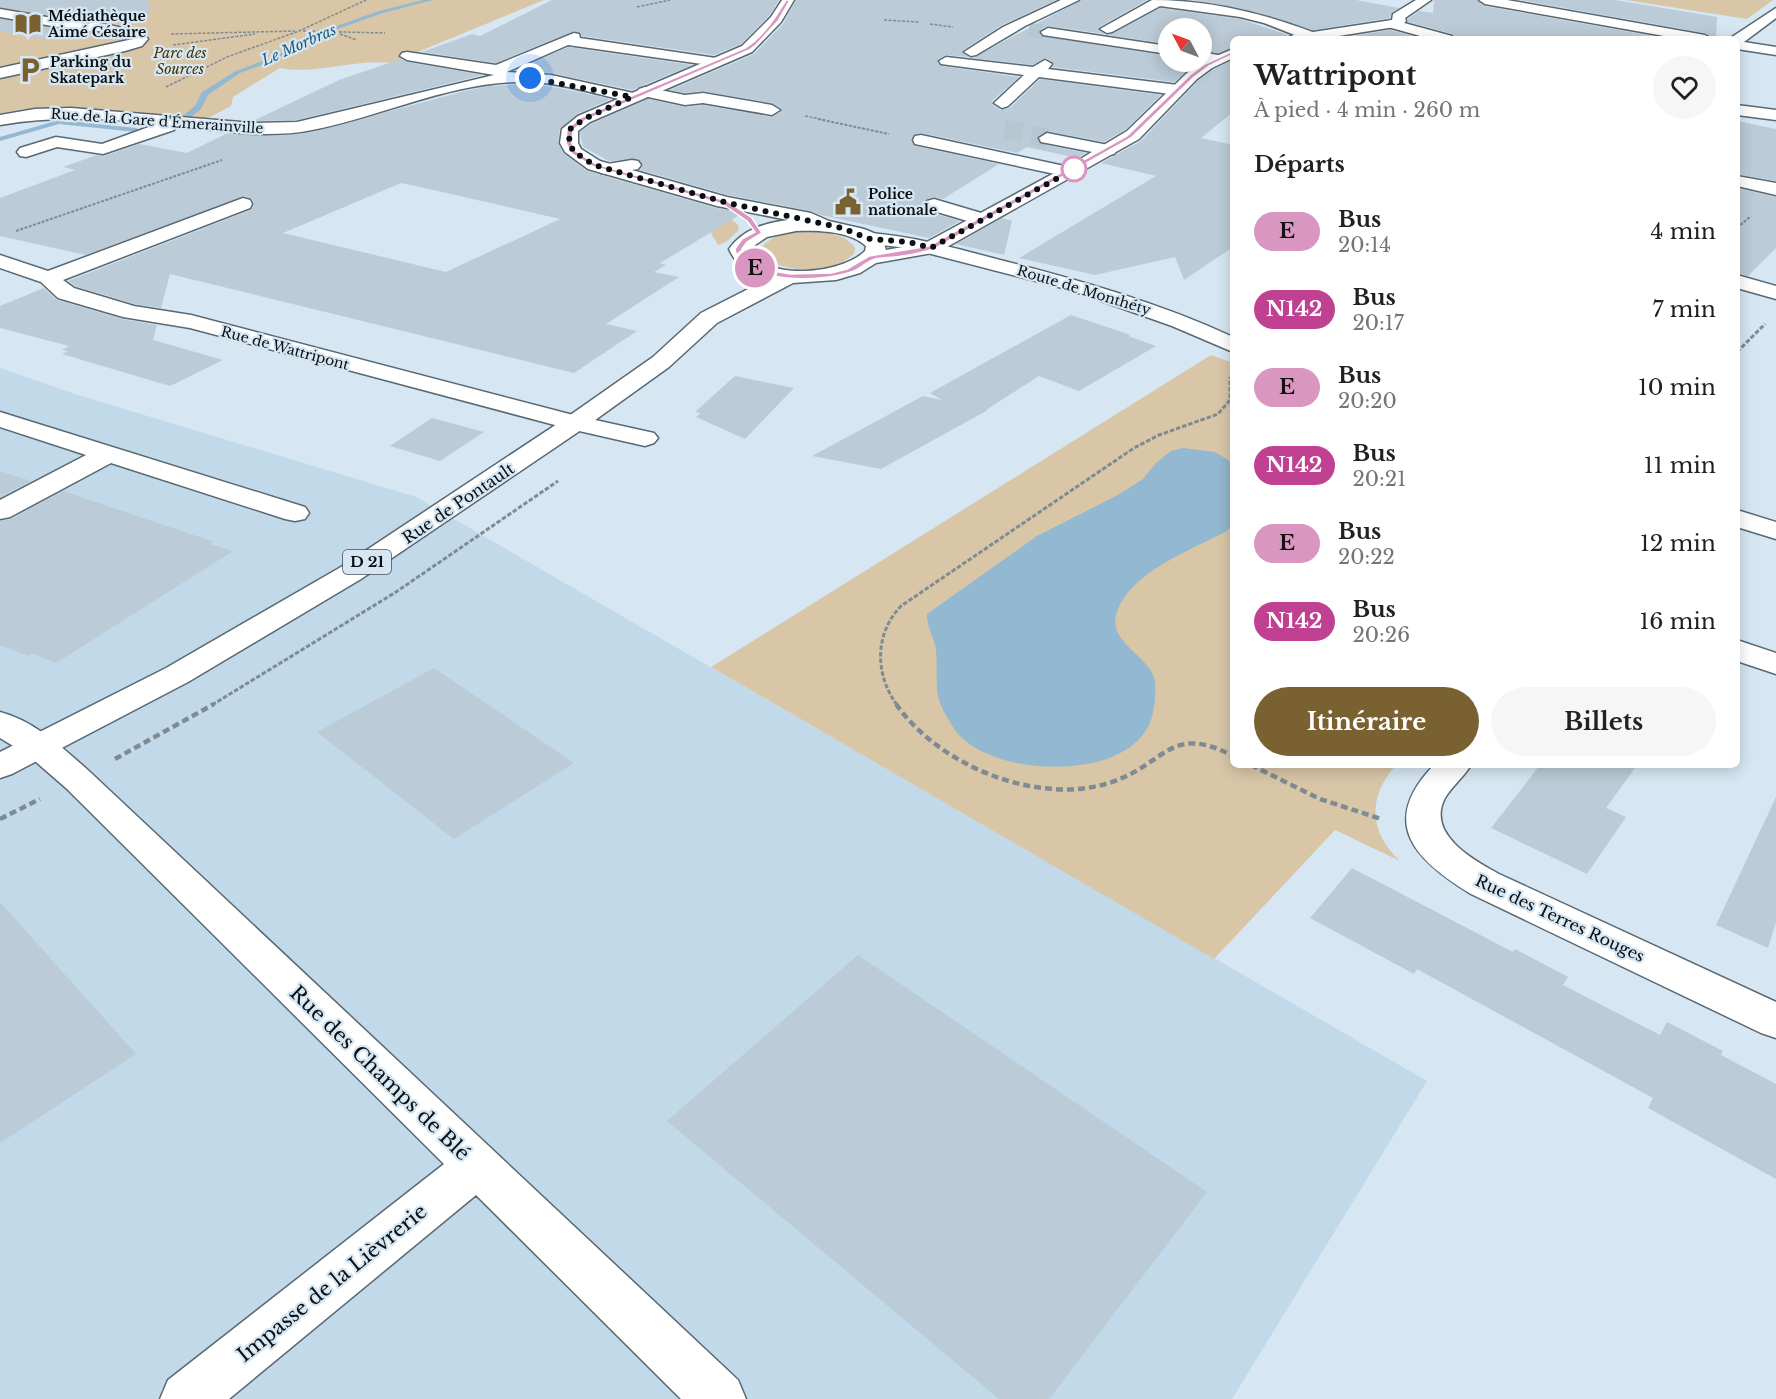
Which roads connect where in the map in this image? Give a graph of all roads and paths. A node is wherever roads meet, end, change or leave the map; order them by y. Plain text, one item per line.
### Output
1 (366, 0) edge
2 (670, 0) edge
3 (788, 0) edge
4 (1073, 0) edge
5 (1425, 0) edge
6 (1485, 0) edge
7 (637, 7) dead end
8 (1776, 12) edge
9 (0, 13) edge
10 (884, 20) dead end
11 (918, 22) dead end
12 (930, 24) dead end
13 (1393, 24) junction
14 (953, 27) dead end
15 (1011, 27) junction
16 (1107, 29) dead end
17 (1029, 30) tunnel mouth
18 (299, 31) junction
19 (279, 32) junction
20 (1047, 32) tunnel mouth
21 (137, 35) junction
22 (1310, 36) joint
23 (1436, 36) edge
24 (1688, 36) edge
25 (357, 40) dead end
26 (1740, 41) edge
27 (1740, 44) edge
28 (172, 45) dead end
29 (1072, 47) dead end
30 (1158, 49) edge
31 (1776, 51) edge
32 (971, 52) dead end
33 (407, 56) dead end
34 (1218, 56) edge
35 (946, 61) dead end
36 (716, 62) junction
37 (0, 72) edge
38 (1035, 72) junction
39 (501, 74) junction
40 (1178, 90) junction
41 (159, 91) dead end
42 (638, 95) junction
43 (1002, 103) dead end
44 (0, 105) edge
45 (771, 110) dead end
46 (1740, 110) edge
47 (38, 113) junction
48 (1776, 115) edge
49 (0, 120) edge
50 (175, 123) junction
51 (1047, 138) tunnel mouth
52 (921, 140) dead end
53 (1108, 150) junction
54 (26, 152) dead end
55 (225, 159) dead end
56 (632, 165) dead end
57 (607, 169) junction
58 (1069, 172) junction
59 (1740, 182) edge
60 (1776, 189) edge
61 (724, 202) junction
62 (243, 204) dead end
63 (934, 204) dead end
64 (981, 219) junction
65 (822, 225) junction
66 (11, 232) dead end
67 (759, 233) junction
68 (871, 248) junction
69 (931, 248) junction
70 (0, 261) edge
71 (749, 266) junction
72 (790, 276) junction
73 (48, 278) junction
74 (1740, 282) edge
75 (1776, 293) edge
76 (709, 318) junction
77 (1768, 320) dead end
78 (1230, 344) edge
79 (1740, 349) edge
80 (1230, 375) edge
81 (0, 419) edge
82 (575, 423) junction
83 (645, 438) dead end
84 (108, 454) junction
85 (0, 512) edge
86 (296, 513) dead end
87 (1740, 519) edge
88 (1776, 531) edge
89 (1740, 651) edge
90 (1776, 664) edge
91 (0, 723) edge
92 (40, 747) junction
93 (1230, 754) edge
94 (0, 766) edge
95 (1257, 768) edge
96 (1452, 768) edge
97 (1382, 819) dead end
98 (1776, 1021) edge
99 (477, 1166) junction
100 (187, 1399) edge
101 (719, 1399) edge

1 - 18 path
2 - 7 path
3 - 36 street
4 - 15 street
5 - 13 street
6 - 24 street
8 - 26 street
9 - 21 street
10 - 11 path
12 - 14 path
13 - 22 street
13 - 23 street
15 - 17 street
15 - 32 street
16 - 22 street
18 - 19 path
18 - 25 path
18 - 41 path
19 - 21 path
19 - 28 path
20 - 30 street
21 - 37 street
27 - 31 street
29 - 38 street
33 - 39 street
34 - 40 street
35 - 38 street
36 - 39 street
36 - 42 street
38 - 40 street
38 - 43 street
39 - 42 street, Rue de la Gare d'Émerainville
39 - 50 street, Rue de la Gare d'Émerainville
40 - 53 street
42 - 45 street, Rue de la Gare d'Émerainville
42 - 57 street
44 - 47 street
46 - 48 street
47 - 49 street, Rue de la Gare d'Émerainville
47 - 50 street, Rue de la Gare d'Émerainville
50 - 54 street
51 - 53 street
52 - 58 street
53 - 58 street
55 - 66 path
56 - 57 street
57 - 61 street
58 - 64 street
59 - 60 street
61 - 65 street
61 - 67 street
62 - 73 street
63 - 64 street
64 - 69 street
65 - 67 street
65 - 68 street
67 - 71 street
68 - 69 street
68 - 72 street
69 - 78 street, Route de Monthéty
70 - 73 street, Rue de Wattripont
71 - 72 street
71 - 76 street, Rue de Pontault / D 21
72 - 76 street, Rue de Pontault / D 21
73 - 82 street, Rue de Wattripont
74 - 75 street
76 - 82 street, Rue de Pontault / D 21
77 - 79 path
80 - 93 path
81 - 84 street
82 - 83 street, Rue de Wattripont
82 - 92 street, Rue de Pontault / D 21
84 - 85 street
84 - 86 street
87 - 88 street
89 - 90 street
91 - 92 street, Rue des Champs de Blé
92 - 94 street, Rue de Pontault / D 21
92 - 99 street, Rue des Champs de Blé
95 - 97 path
96 - 98 street, Rue des Terres Rouges
99 - 100 street, Impasse de la Lièvrerie
99 - 101 street, Rue des Champs de Blé

